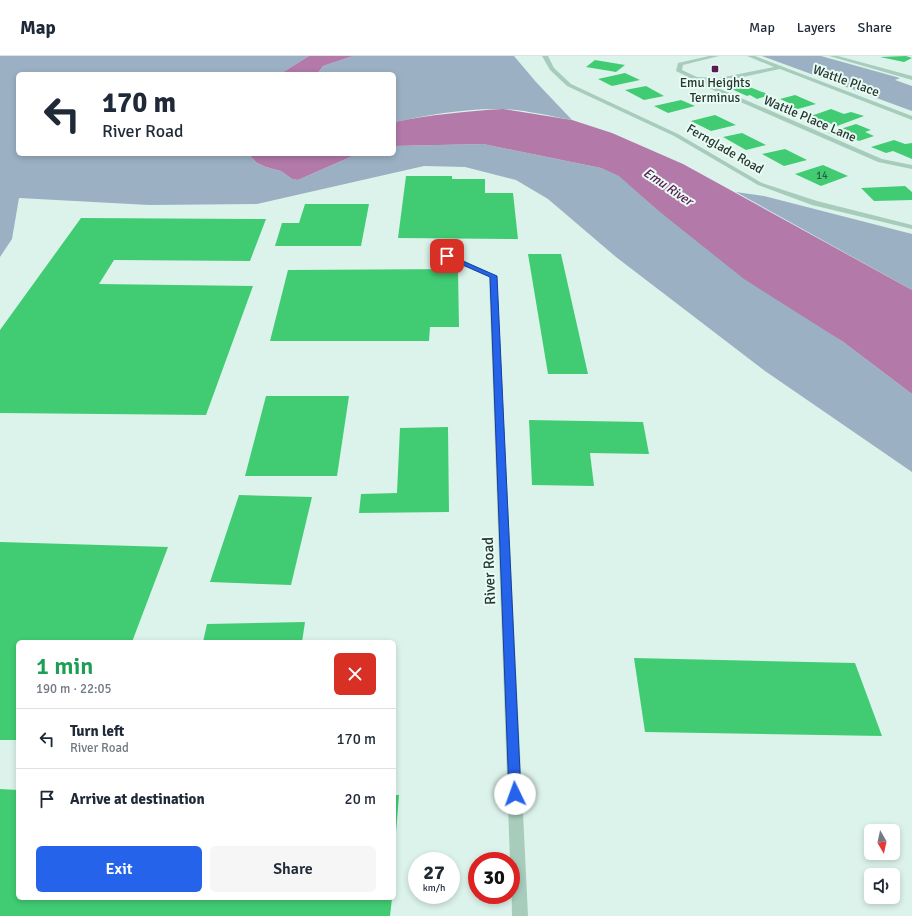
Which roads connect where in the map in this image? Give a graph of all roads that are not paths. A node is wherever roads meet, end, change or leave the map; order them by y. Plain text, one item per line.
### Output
1 (545, 56) edge
2 (716, 56) edge
3 (750, 56) edge
4 (832, 56) edge
5 (778, 68) junction
6 (912, 78) edge
7 (708, 80) junction
8 (912, 118) edge
9 (912, 167) edge
10 (912, 227) edge
11 (447, 256) dead end
12 (520, 916) edge

1 - 10 street, Fernglade Road
2 - 7 street, Wattle Place Lane
3 - 5 street, Wattle Place
4 - 6 street
5 - 7 street, Wattle Place Lane
5 - 8 street, Wattle Place
7 - 9 street, Wattle Place Lane
11 - 12 street, River Road

